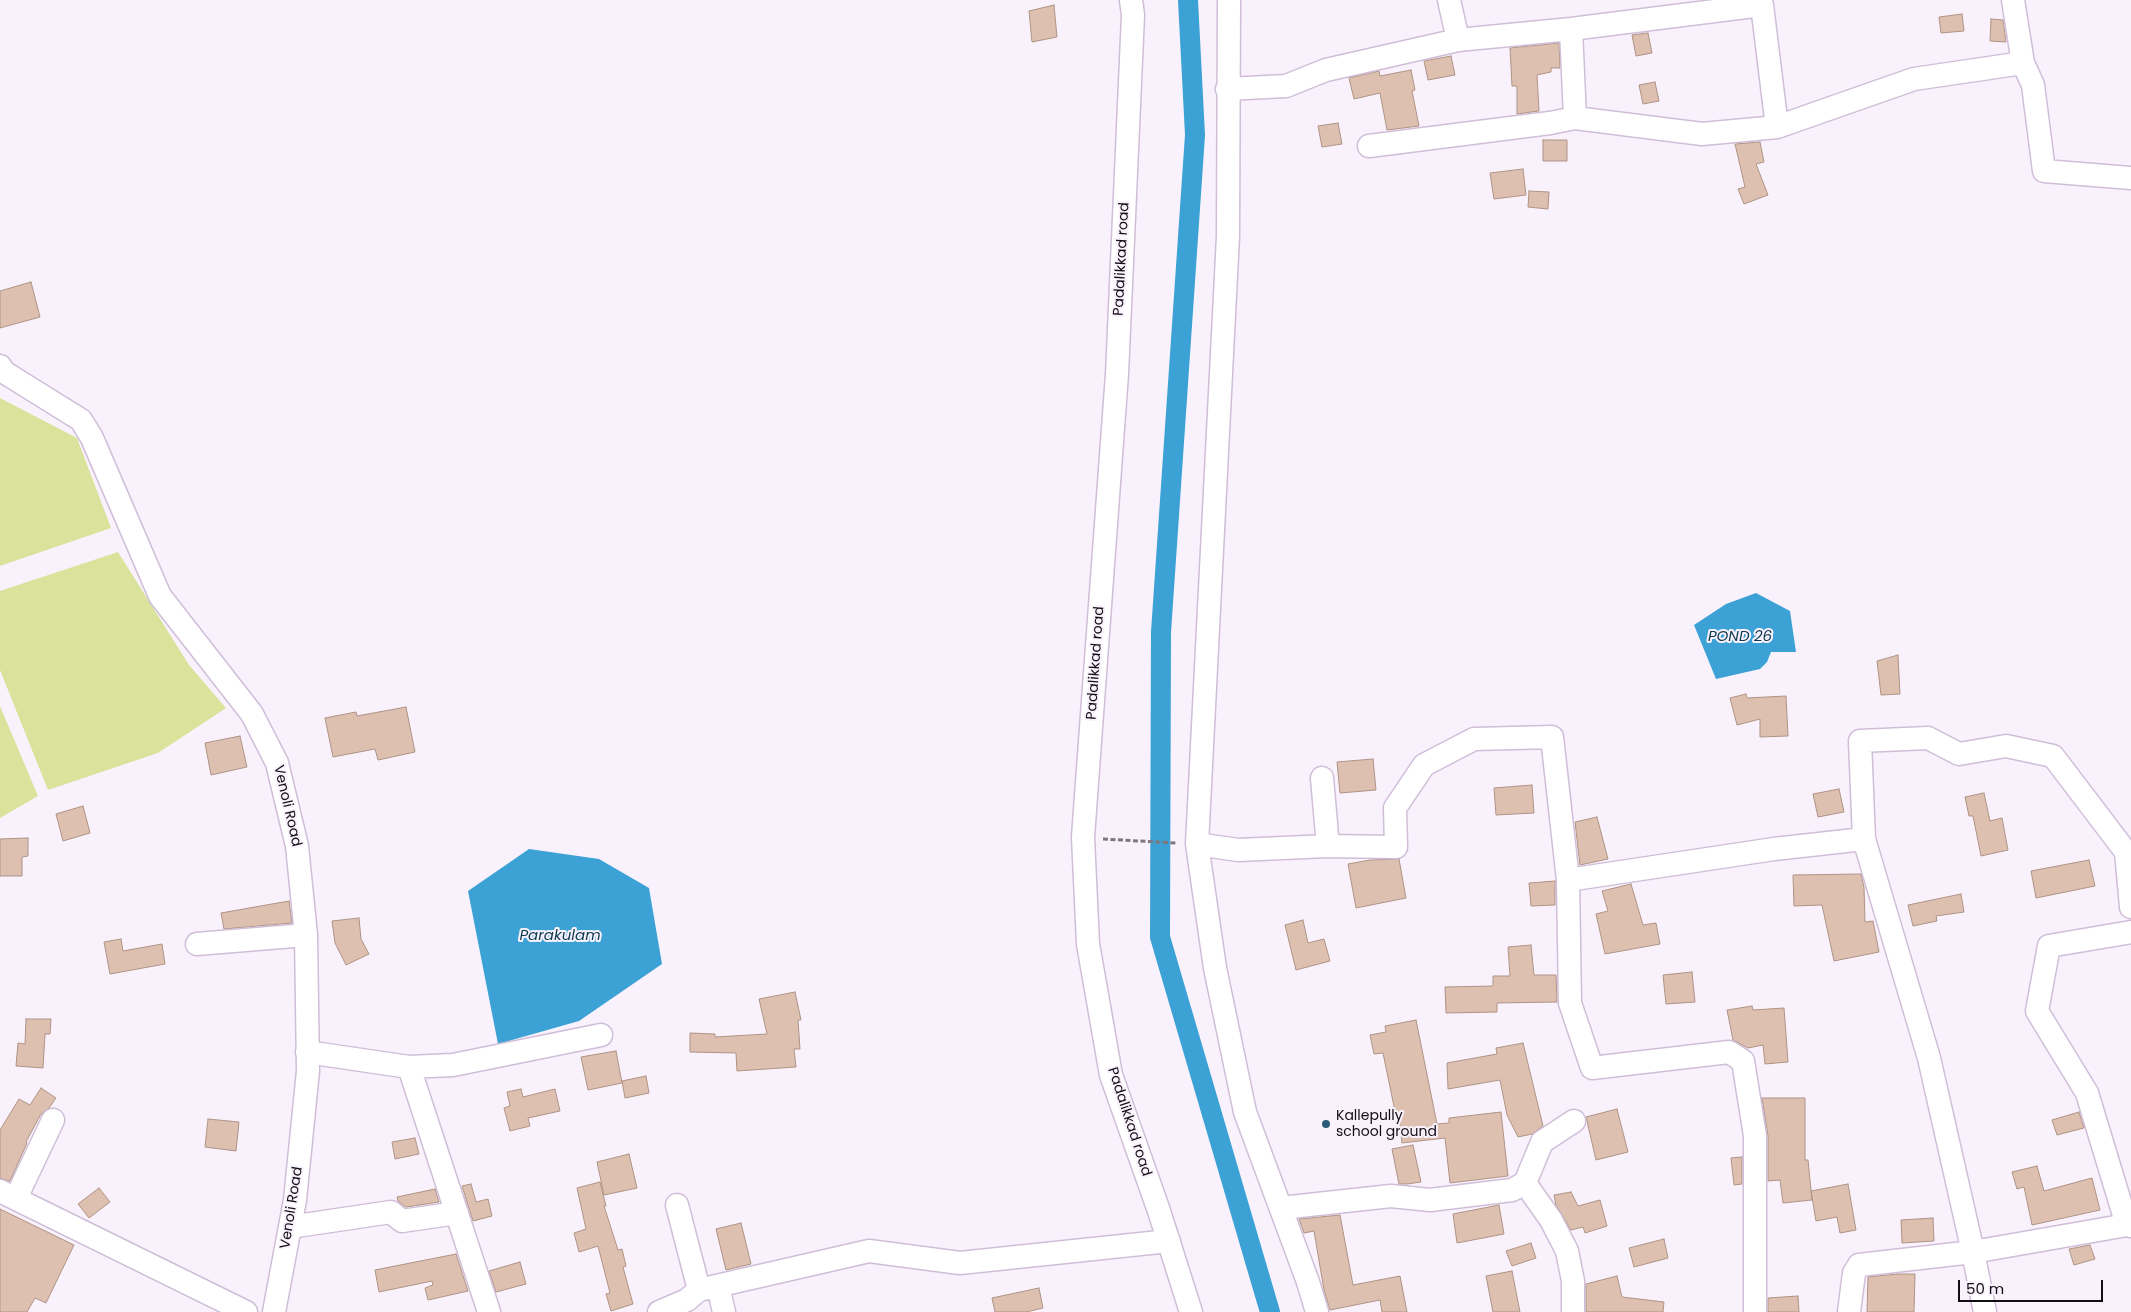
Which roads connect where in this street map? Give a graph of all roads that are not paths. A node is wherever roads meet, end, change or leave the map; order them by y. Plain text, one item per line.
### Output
1 (1131, 0) edge
2 (1229, 0) edge
3 (1449, 0) edge
4 (2014, 0) edge
5 (1571, 30) junction
6 (1458, 40) junction
7 (2023, 63) junction
8 (1227, 90) junction
9 (1575, 118) junction
10 (1777, 127) junction
11 (1369, 146) dead end
12 (2131, 178) edge
13 (0, 366) edge
14 (1322, 778) dead end
15 (1864, 839) junction
16 (1197, 844) junction
17 (1328, 846) junction
18 (1568, 880) junction
19 (2131, 907) edge
20 (2131, 932) edge
21 (306, 935) junction
22 (197, 944) dead end
23 (602, 1035) dead end
24 (307, 1052) junction
25 (409, 1067) junction
26 (52, 1120) dead end
27 (1574, 1121) dead end
28 (1525, 1183) junction
29 (8, 1195) edge
30 (677, 1205) dead end
31 (1281, 1208) junction
32 (457, 1213) junction
33 (2129, 1225) edge
34 (290, 1227) junction
35 (1169, 1241) junction
36 (1973, 1252) junction
37 (708, 1288) junction
38 (246, 1312) edge
39 (274, 1312) edge
40 (489, 1312) edge
41 (658, 1312) edge
42 (724, 1312) edge
43 (1191, 1312) edge
44 (1317, 1312) edge
45 (1573, 1312) edge
46 (1756, 1312) edge
47 (1848, 1312) edge
48 (1985, 1312) edge

1 - 35 street, Padalikkad road
2 - 8 street
3 - 6 street
4 - 7 street
5 - 6 street
5 - 9 street
5 - 10 street
6 - 8 street
7 - 10 street
7 - 12 street
8 - 16 street
9 - 10 street
9 - 11 street
13 - 21 street, Venoli Road
14 - 17 street
15 - 18 street
15 - 19 street
15 - 36 street
16 - 17 street
16 - 31 street
17 - 18 street
18 - 46 street
20 - 33 street
21 - 22 street
21 - 24 street, Venoli Road
23 - 25 street
24 - 25 street
24 - 34 street, Venoli Road
25 - 32 street
26 - 29 street
27 - 28 street
28 - 31 street
28 - 45 street
29 - 38 street
30 - 37 street
31 - 44 street
32 - 34 street
32 - 40 street
33 - 36 street
34 - 39 street, Venoli Road
35 - 37 street
35 - 43 street, Padalikkad road
36 - 47 street
36 - 48 street
37 - 41 street
37 - 42 street

